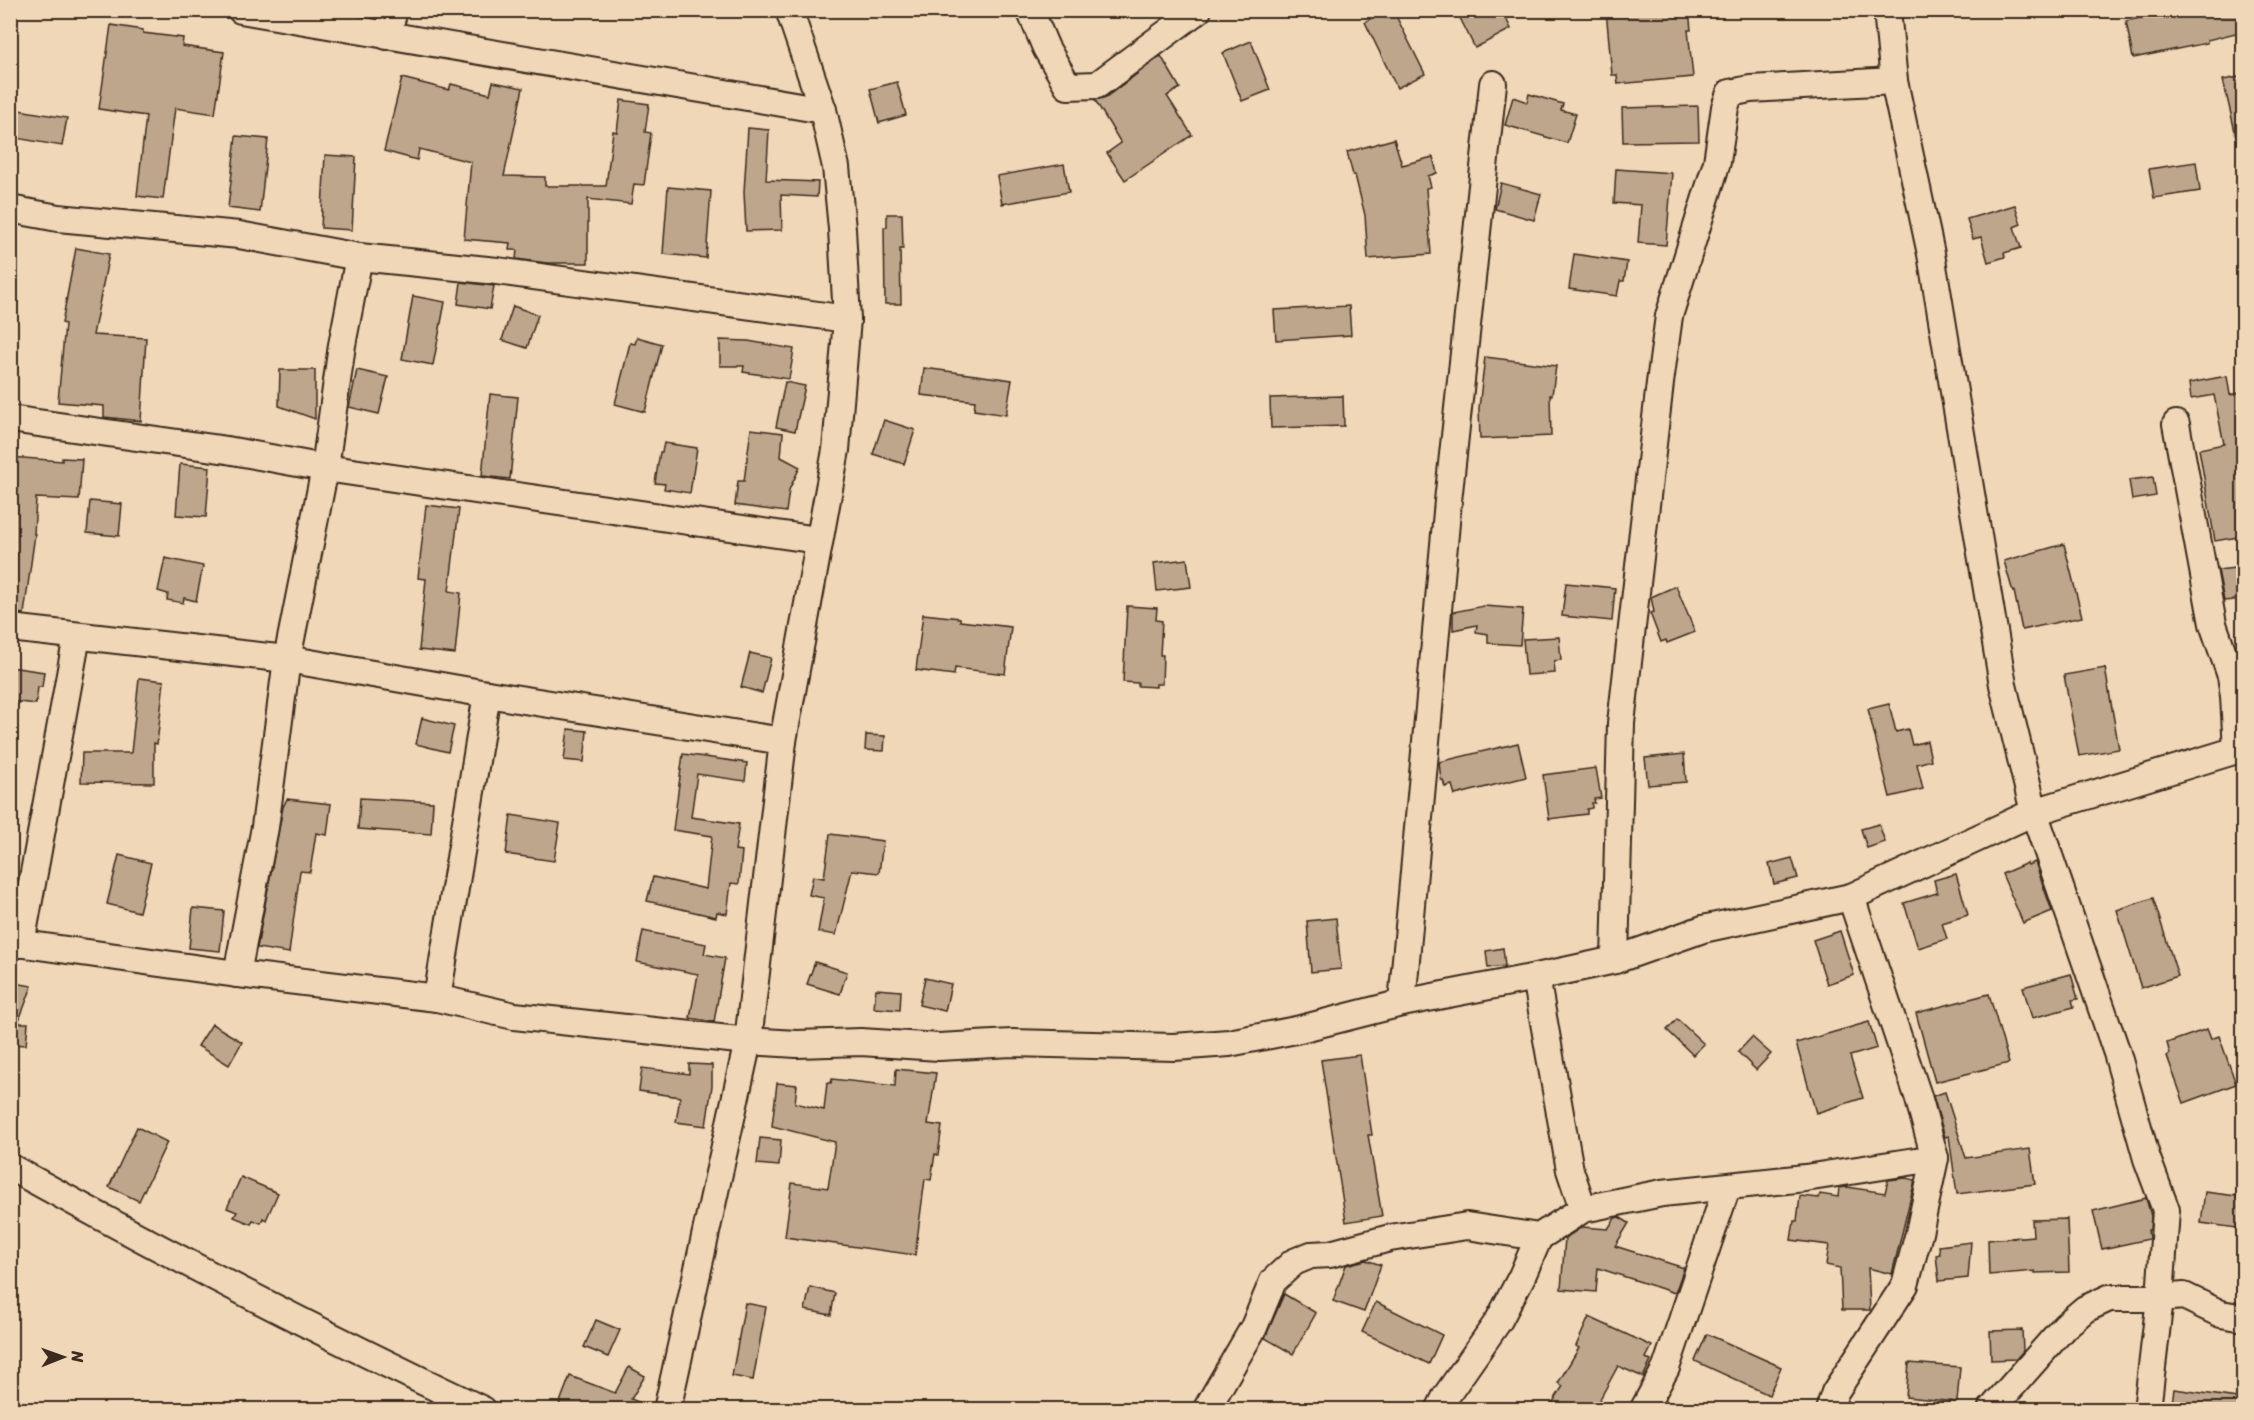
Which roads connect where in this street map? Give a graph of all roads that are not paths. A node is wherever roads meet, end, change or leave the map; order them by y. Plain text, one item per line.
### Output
1 (241, 10) edge
2 (394, 10) edge
3 (789, 10) edge
4 (1030, 10) edge
5 (1198, 10) edge
6 (1887, 10) edge
7 (387, 36) junction
8 (1894, 81) junction
9 (1493, 84) dead end
10 (823, 110) junction
11 (10, 209) edge
12 (359, 257) junction
13 (847, 319) junction
14 (10, 419) edge
15 (2176, 424) dead end
16 (325, 468) junction
17 (818, 540) junction
18 (10, 628) edge
19 (77, 636) junction
20 (288, 659) junction
21 (487, 694) junction
22 (783, 741) junction
23 (2240, 750) edge
24 (2034, 812) junction
25 (1851, 897) junction
26 (16, 943) edge
27 (1615, 960) junction
28 (237, 974) junction
29 (1536, 978) junction
30 (437, 998) junction
31 (1402, 1003) junction
32 (748, 1041) junction
33 (1935, 1158) junction
34 (10, 1167) edge
35 (1727, 1187) junction
36 (1583, 1209) junction
37 (1539, 1237) junction
38 (2160, 1298) junction
39 (2244, 1318) edge
40 (483, 1410) edge
41 (667, 1410) edge
42 (1206, 1410) edge
43 (1439, 1410) edge
44 (1643, 1410) edge
45 (1829, 1410) edge
46 (1991, 1410) edge
47 (2147, 1410) edge

1 - 7 street
2 - 7 street
3 - 10 street
4 - 5 street
6 - 8 street
7 - 10 street
8 - 24 street
8 - 27 street
9 - 31 street
10 - 13 street
11 - 12 street
12 - 13 street
12 - 16 street
13 - 17 street
14 - 16 street
15 - 23 street
16 - 17 street
16 - 20 street
17 - 22 street
18 - 19 street
19 - 20 street
19 - 26 street
20 - 21 street
20 - 28 street
21 - 22 street
21 - 30 street
22 - 32 street
23 - 24 street
24 - 25 street
24 - 38 street
25 - 27 street
25 - 33 street
26 - 28 street
27 - 29 street
28 - 30 street
29 - 31 street
29 - 36 street
30 - 32 street
31 - 32 street
32 - 41 street
33 - 35 street
33 - 45 street
34 - 40 street
35 - 36 street
35 - 44 street
36 - 37 street
37 - 42 street
37 - 43 street
38 - 39 street
38 - 46 street
38 - 47 street

